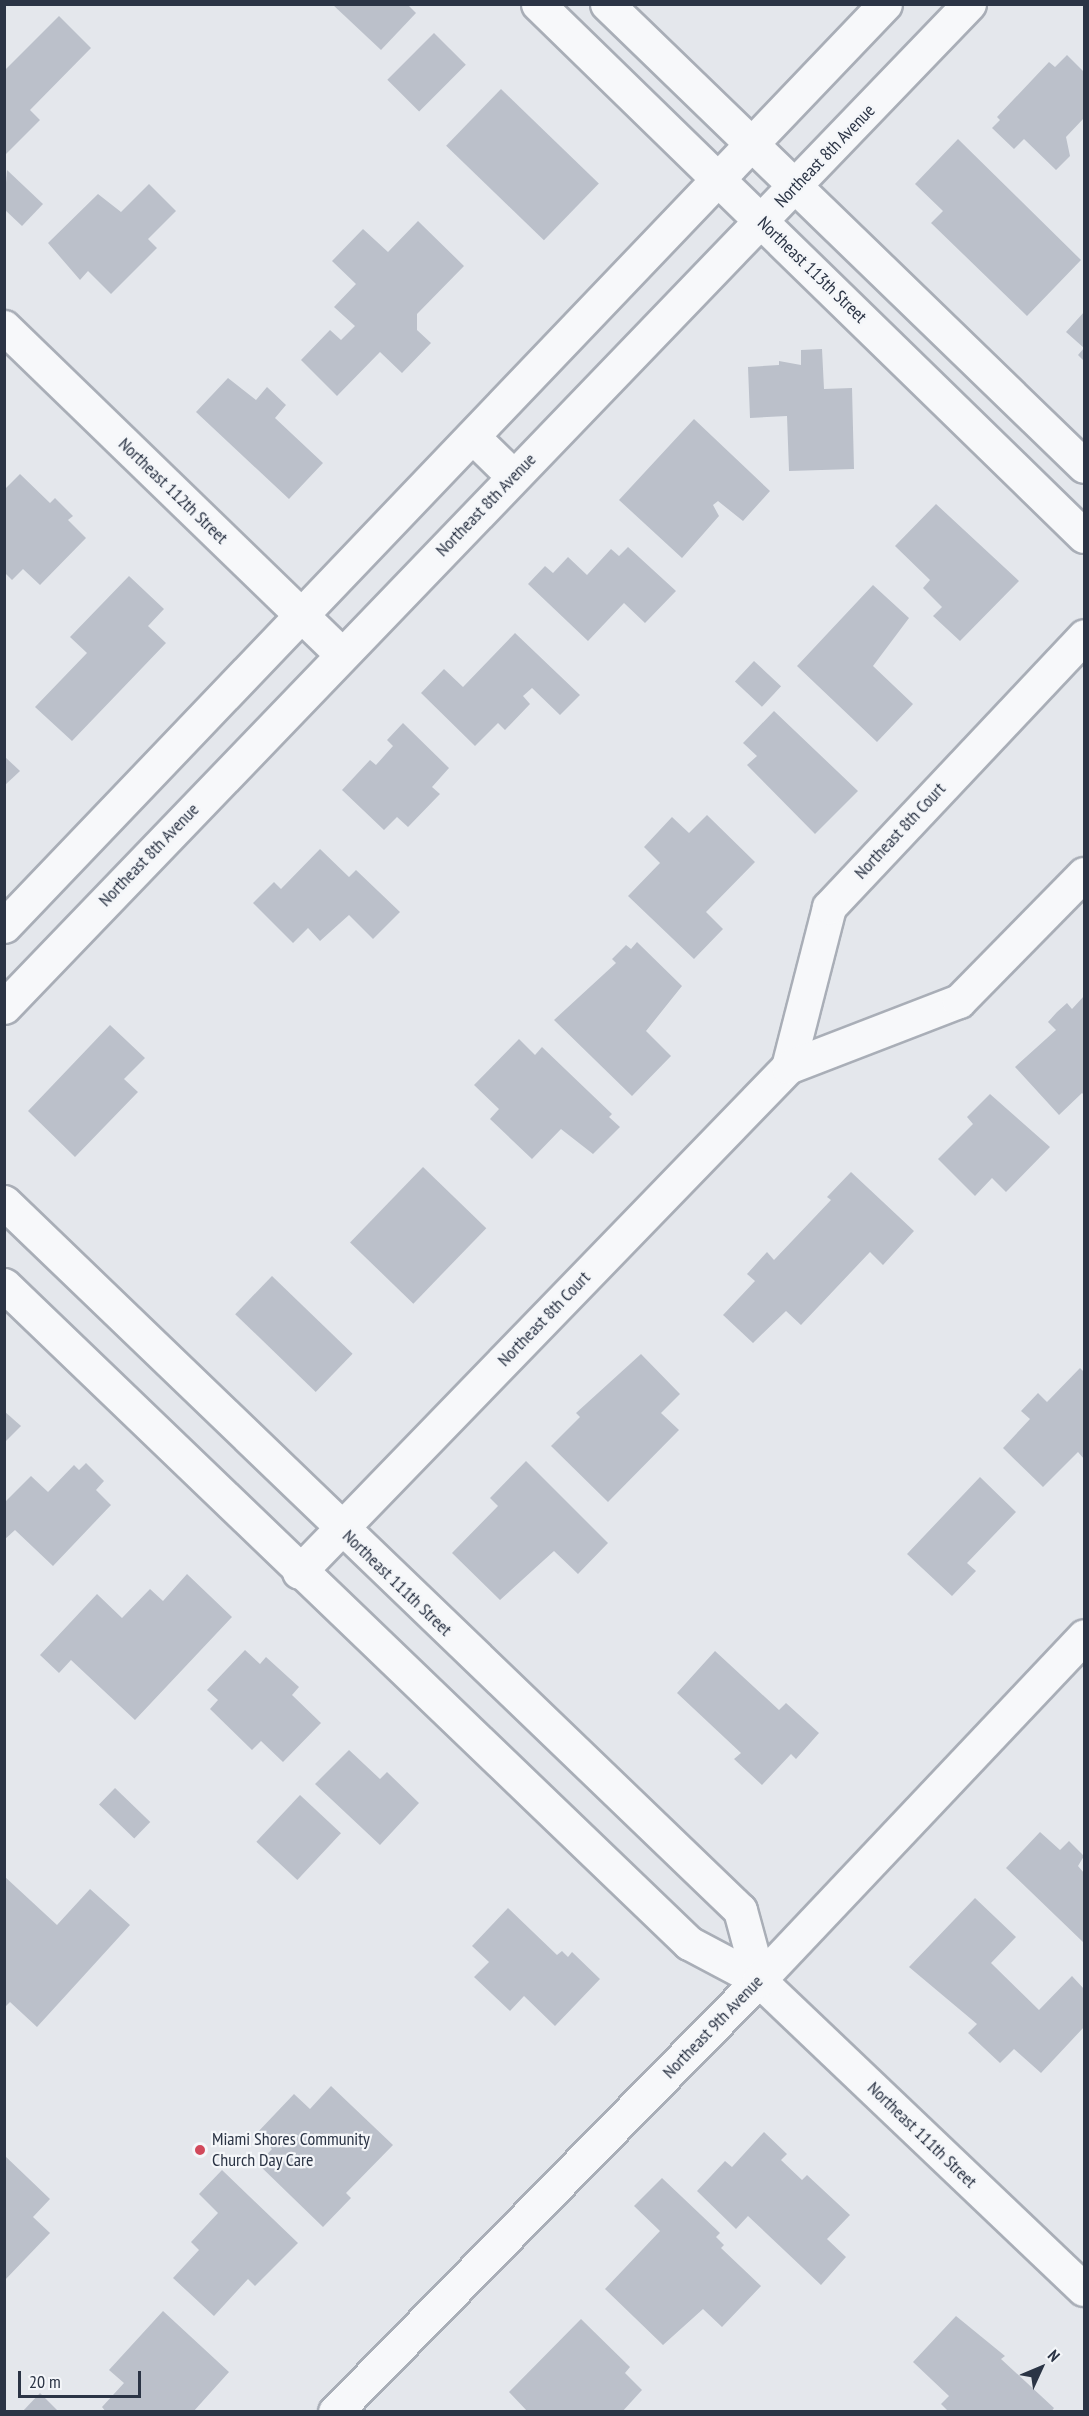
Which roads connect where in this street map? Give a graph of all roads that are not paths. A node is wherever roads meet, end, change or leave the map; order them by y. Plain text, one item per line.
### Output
1 (538, 4) edge
2 (608, 4) edge
3 (885, 4) edge
4 (969, 4) edge
5 (752, 143) junction
6 (719, 177) junction
7 (794, 188) junction
8 (763, 222) junction
9 (4, 327) edge
10 (473, 437) junction
11 (1084, 466) edge
12 (513, 476) junction
13 (1084, 536) edge
14 (301, 616) junction
15 (1084, 636) edge
16 (341, 654) junction
17 (1084, 874) edge
18 (4, 926) edge
19 (4, 1007) edge
20 (789, 1067) junction
21 (4, 1202) edge
22 (4, 1285) edge
23 (340, 1529) junction
24 (299, 1572) junction
25 (1084, 1636) edge
26 (759, 1980) junction
27 (1084, 2289) edge
28 (335, 2412) edge

1 - 6 street, Northeast 113th Street
2 - 5 street
3 - 5 street
4 - 7 street, Northeast 8th Avenue
5 - 6 street
5 - 7 street
6 - 8 street, Northeast 113th Street
6 - 10 street
7 - 8 street, Northeast 8th Avenue
7 - 11 street
8 - 12 street, Northeast 8th Avenue
8 - 13 street, Northeast 113th Street
9 - 14 street, Northeast 112th Street
10 - 12 street
10 - 14 street
12 - 16 street, Northeast 8th Avenue
14 - 16 street, Northeast 112th Street
14 - 18 street
15 - 20 street, Northeast 8th Court
16 - 19 street, Northeast 8th Avenue
17 - 20 street, Northeast 8th Court
20 - 23 street, Northeast 8th Court
21 - 23 street, Northeast 111th Street
22 - 24 street, Northeast 111th Street
23 - 24 street, Northeast 8th Court
23 - 26 street, Northeast 111th Street
24 - 26 street, Northeast 111th Street
25 - 26 street, Northeast 9th Avenue
26 - 27 street, Northeast 111th Street
26 - 28 street, Northeast 9th Avenue

